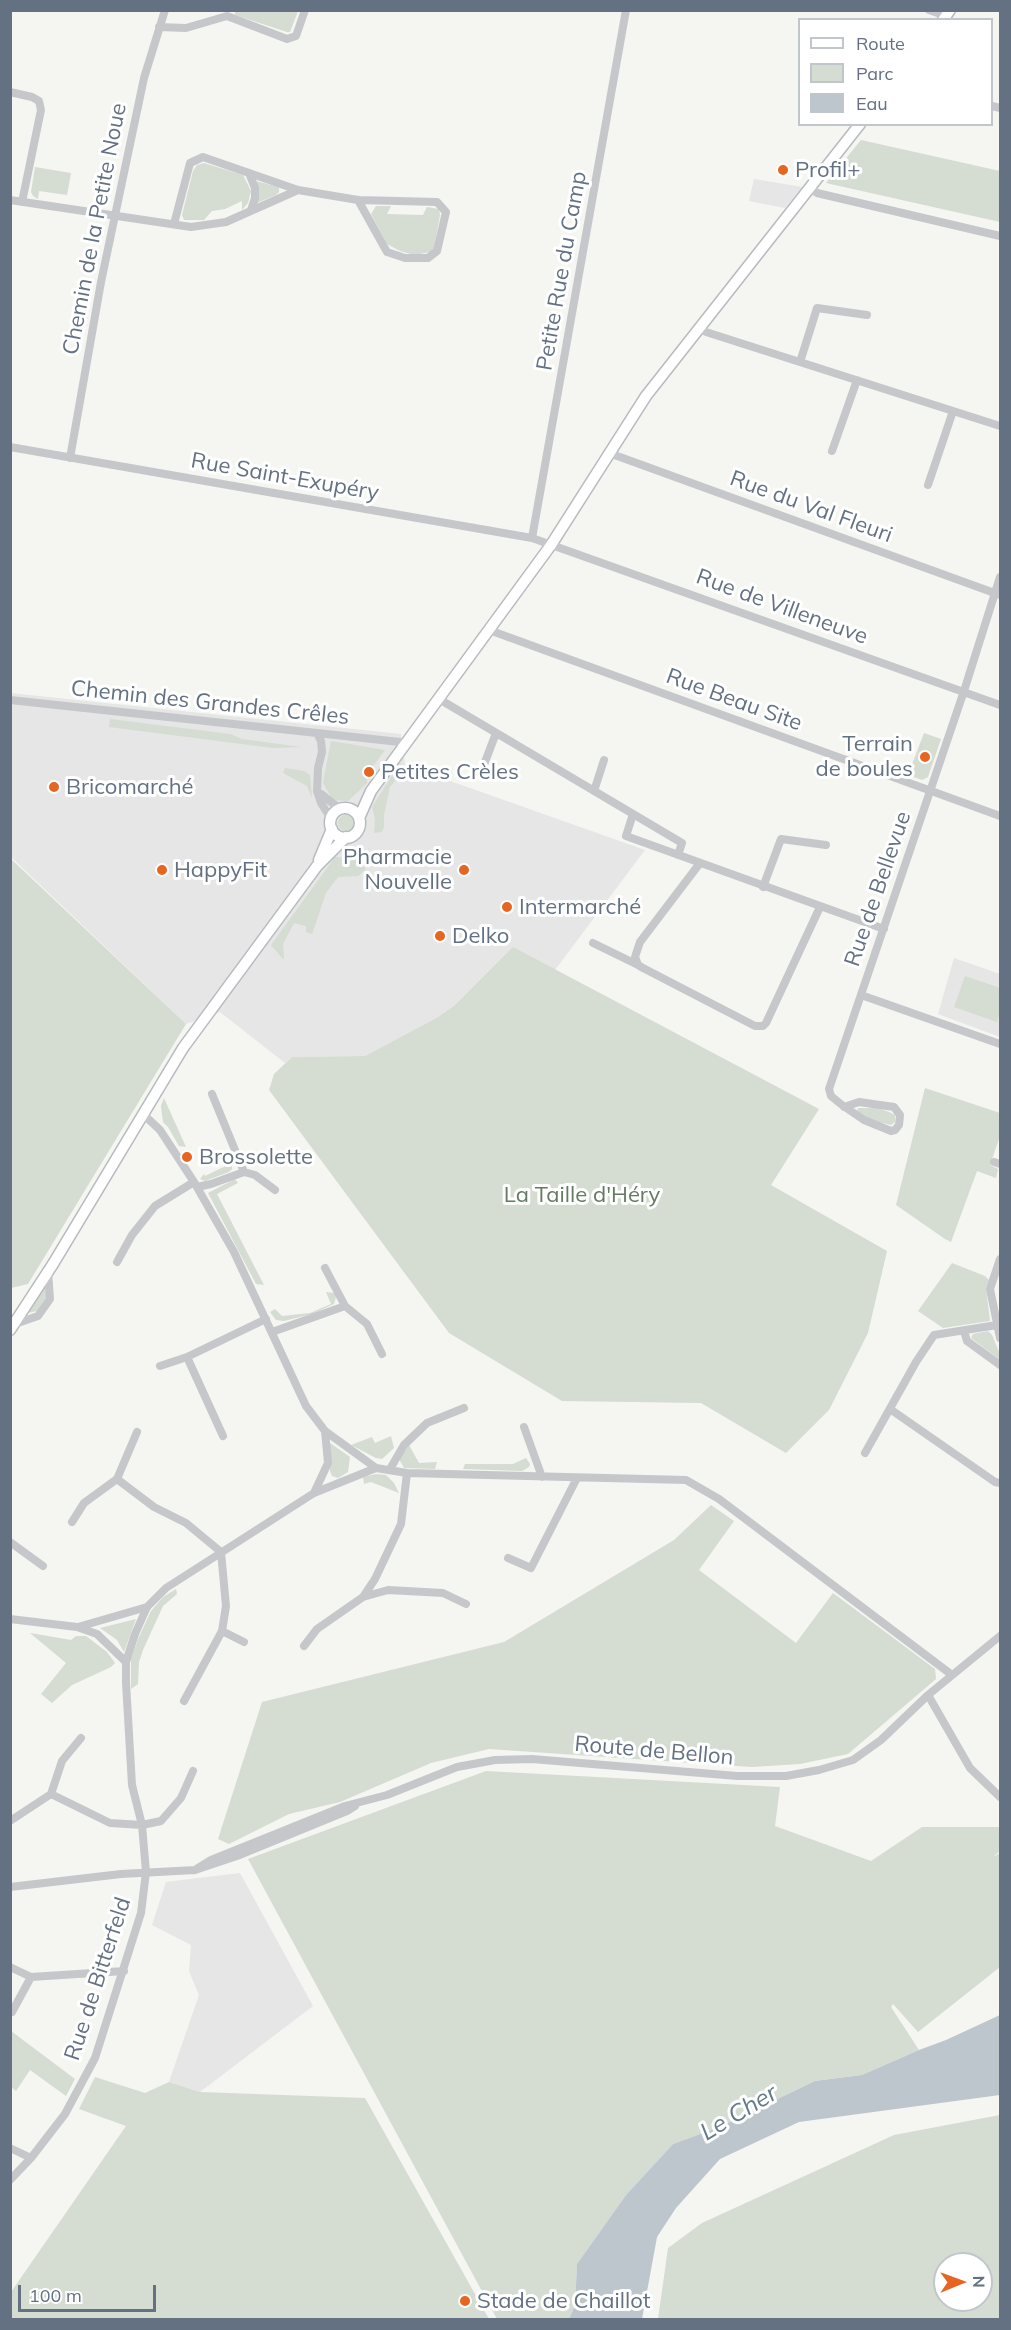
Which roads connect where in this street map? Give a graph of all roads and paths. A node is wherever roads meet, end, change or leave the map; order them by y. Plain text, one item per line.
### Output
1 (165, 10) edge
2 (305, 10) edge
3 (626, 10) edge
4 (929, 10) edge
5 (228, 13) edge
6 (947, 15) edge
7 (159, 27) junction
8 (10, 92) edge
9 (858, 126) edge
10 (249, 173) junction
11 (810, 188) junction
12 (298, 190) junction
13 (10, 200) edge
14 (358, 200) junction
15 (22, 202) junction
16 (250, 210) junction
17 (115, 216) junction
18 (174, 224) junction
19 (1000, 236) edge
20 (867, 315) dead end
21 (700, 328) junction
22 (800, 362) junction
23 (856, 380) junction
24 (953, 411) junction
25 (1000, 426) edge
26 (10, 447) edge
27 (832, 451) dead end
28 (609, 453) junction
29 (70, 458) junction
30 (928, 485) dead end
31 (532, 538) junction
32 (552, 545) junction
33 (1000, 577) edge
34 (998, 594) edge
35 (489, 630) junction
36 (964, 692) junction
37 (439, 699) junction
38 (10, 700) edge
39 (1000, 705) edge
40 (317, 733) junction
41 (496, 733) junction
42 (405, 745) junction
43 (604, 760) dead end
44 (482, 770) dead end
45 (930, 790) junction
46 (317, 791) junction
47 (371, 791) junction
48 (594, 791) junction
49 (344, 809) junction
50 (633, 814) junction
51 (1000, 816) edge
52 (359, 818) junction
53 (332, 824) junction
54 (346, 837) junction
55 (826, 845) dead end
56 (678, 855) junction
57 (700, 863) junction
58 (317, 866) junction
59 (763, 887) junction
60 (820, 907) junction
61 (884, 929) junction
62 (593, 943) dead end
63 (638, 965) junction
64 (861, 995) junction
65 (1000, 1044) edge
66 (212, 1094) dead end
67 (844, 1107) junction
68 (144, 1115) junction
69 (244, 1172) junction
70 (195, 1184) junction
71 (275, 1190) dead end
72 (1000, 1259) edge
73 (117, 1262) dead end
74 (325, 1268) dead end
75 (48, 1271) junction
76 (345, 1306) junction
77 (266, 1319) junction
78 (997, 1325) junction
79 (13, 1327) edge
80 (964, 1331) junction
81 (272, 1332) junction
82 (1000, 1338) edge
83 (382, 1354) dead end
84 (187, 1357) junction
85 (1000, 1365) edge
86 (160, 1366) dead end
87 (464, 1408) dead end
88 (890, 1409) junction
89 (524, 1427) dead end
90 (325, 1431) junction
91 (137, 1432) dead end
92 (223, 1436) dead end
93 (865, 1453) dead end
94 (376, 1468) junction
95 (390, 1469) junction
96 (407, 1473) junction
97 (542, 1477) junction
98 (577, 1478) junction
99 (117, 1479) junction
100 (1000, 1483) edge
101 (314, 1493) junction
102 (72, 1522) dead end
103 (10, 1542) edge
104 (221, 1552) junction
105 (508, 1558) dead end
106 (43, 1566) dead end
107 (375, 1579) junction
108 (388, 1590) junction
109 (363, 1597) junction
110 (466, 1604) dead end
111 (147, 1607) junction
112 (10, 1619) edge
113 (77, 1627) junction
114 (222, 1631) junction
115 (1000, 1636) edge
116 (244, 1642) dead end
117 (304, 1646) dead end
118 (126, 1662) junction
119 (951, 1675) junction
120 (928, 1695) junction
121 (184, 1701) dead end
122 (81, 1738) dead end
123 (193, 1771) dead end
124 (51, 1794) junction
125 (1000, 1797) edge
126 (10, 1821) edge
127 (142, 1825) junction
128 (146, 1872) junction
129 (10, 1887) edge
130 (10, 1967) edge
131 (124, 1971) junction
132 (31, 1977) junction
133 (12, 2012) edge
134 (10, 2148) edge
135 (31, 2158) junction
136 (10, 2180) edge

1 - 7 street, Chemin de la Petite Noue
2 - 5 street
3 - 31 street, Petite Rue du Camp
4 - 6 street
5 - 7 street
7 - 17 street, Chemin de la Petite Noue
8 - 15 street
9 - 11 main road
10 - 12 street
10 - 16 street
10 - 18 street
11 - 19 street
11 - 21 main road
12 - 14 street
12 - 16 street
13 - 15 street
14 - 14 street
15 - 17 street
16 - 18 street
17 - 18 street
17 - 29 street, Chemin de la Petite Noue
20 - 22 street
21 - 22 street
21 - 28 main road
22 - 23 street
23 - 24 street
23 - 27 street
24 - 25 street
24 - 30 street
26 - 29 street, Rue Saint-Exupéry
28 - 32 main road
28 - 34 street, Rue du Val Fleuri
29 - 31 street, Rue Saint-Exupéry
31 - 32 street, Rue Saint-Exupéry
32 - 35 main road
32 - 36 street, Rue de Villeneuve
33 - 34 street, Rue de Bellevue
34 - 36 street, Rue de Bellevue
35 - 37 main road
35 - 45 street, Rue Beau Site
36 - 39 street, Rue de Villeneuve
36 - 45 street, Rue de Bellevue
37 - 41 street
37 - 42 main road
38 - 40 street, Chemin des Grandes Crêles
40 - 42 street, Chemin des Grandes Crêles
40 - 46 street
41 - 44 street
41 - 48 street
42 - 47 main road
43 - 48 street
45 - 51 street, Rue Beau Site
45 - 61 street, Rue de Bellevue
46 - 49 street
46 - 53 street
47 - 49 main road
47 - 52 main road
48 - 50 street
49 - 52 main road
49 - 53 main road
50 - 56 street
50 - 56 street
52 - 54 main road
53 - 54 main road
53 - 58 main road
54 - 58 main road
55 - 59 street
56 - 57 street
57 - 59 street
57 - 63 street
58 - 68 main road
59 - 60 street
60 - 61 street
60 - 63 street
61 - 64 street, Rue de Bellevue
62 - 63 street
64 - 65 street
64 - 67 street, Rue de Bellevue
66 - 69 street
67 - 67 street
68 - 70 street
68 - 75 main road
69 - 70 street
69 - 71 street
70 - 73 street
70 - 77 street
72 - 78 street
74 - 76 street
75 - 79 main road
75 - 79 street
76 - 81 street
76 - 83 street
77 - 81 street
77 - 84 street
78 - 80 street
78 - 82 street
80 - 85 street
80 - 88 street
81 - 90 street
84 - 86 street
84 - 92 street
87 - 95 street
88 - 93 street
88 - 100 street
89 - 97 street
90 - 94 street
90 - 101 street
91 - 99 street
94 - 95 street
94 - 101 street
95 - 96 street
96 - 97 street
96 - 107 street
97 - 98 street
98 - 105 street
98 - 119 street
99 - 102 street
99 - 104 street
101 - 104 street
103 - 106 street
104 - 111 street
104 - 114 street
107 - 108 street
107 - 109 street
108 - 109 street
108 - 110 street
109 - 117 street
111 - 113 street
111 - 118 street
112 - 113 street
113 - 118 street
114 - 116 street
114 - 121 street
115 - 119 street, Route de Bellon
118 - 127 street, Rue de Bitterfeld
119 - 120 street, Route de Bellon
120 - 125 street
120 - 128 street, Route de Bellon
122 - 124 street
123 - 127 street
124 - 126 street
124 - 127 street
127 - 128 street, Rue de Bitterfeld
128 - 129 street, Route de Bellon
128 - 131 street, Rue de Bitterfeld
130 - 132 street
131 - 132 street
131 - 135 street, Rue de Bitterfeld
132 - 133 street
134 - 135 street
135 - 136 street, Rue de Bitterfeld

